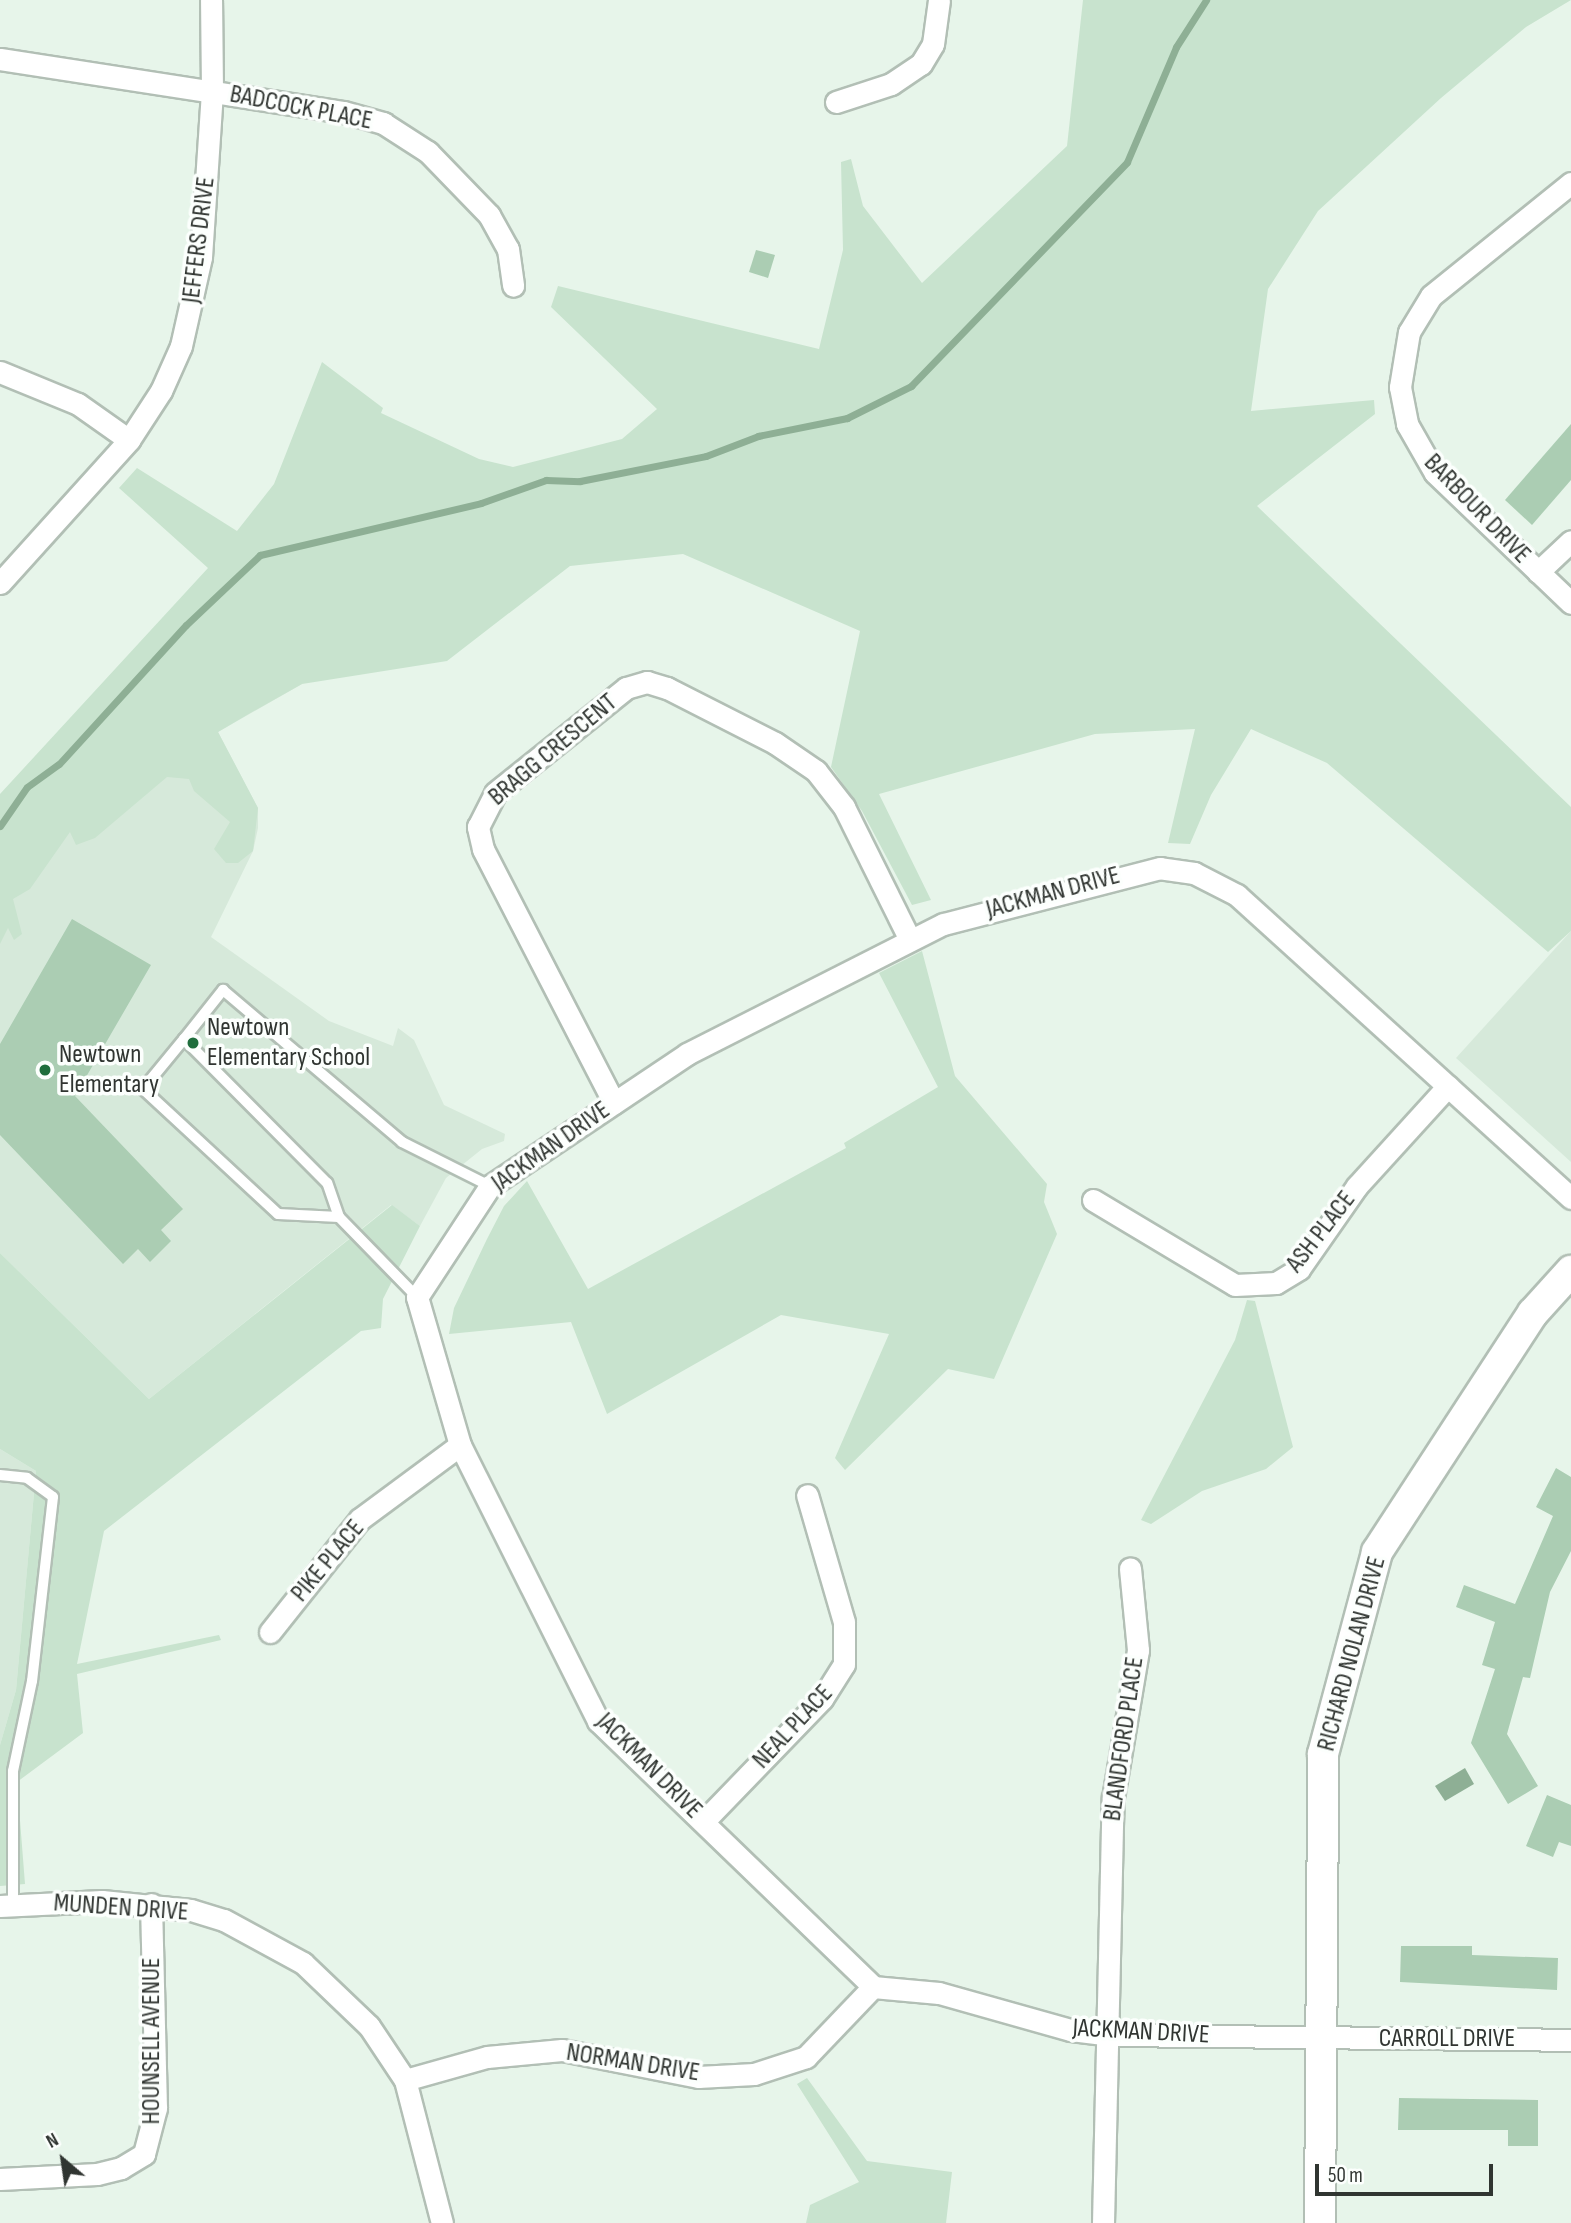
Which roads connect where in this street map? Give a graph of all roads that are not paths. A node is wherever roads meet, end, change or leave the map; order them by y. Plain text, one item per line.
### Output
1 (211, 0) edge
2 (939, 0) edge
3 (0, 59) edge
4 (212, 91) junction
5 (836, 102) dead end
6 (1571, 183) edge
7 (513, 286) dead end
8 (0, 372) edge
9 (130, 440) junction
10 (1571, 541) edge
11 (1538, 572) junction
12 (0, 583) edge
13 (1571, 603) edge
14 (909, 938) junction
15 (184, 1040) junction
16 (1448, 1086) junction
17 (614, 1103) junction
18 (490, 1186) junction
19 (1571, 1198) edge
20 (1093, 1199) dead end
21 (339, 1217) junction
22 (1571, 1271) edge
23 (417, 1297) junction
24 (460, 1445) junction
25 (0, 1475) edge
26 (807, 1495) dead end
27 (1130, 1568) dead end
28 (270, 1632) dead end
29 (704, 1821) junction
30 (151, 1904) junction
31 (6, 1906) edge
32 (873, 1987) junction
33 (1110, 2035) junction
34 (1323, 2038) junction
35 (1571, 2040) edge
36 (405, 2080) junction
37 (0, 2179) edge
38 (442, 2223) edge
39 (1103, 2223) edge
40 (1320, 2223) edge

1 - 4 street, JEFFERS DRIVE
2 - 5 street
3 - 4 street, BADCOCK PLACE
4 - 7 street, BADCOCK PLACE
4 - 9 street, JEFFERS DRIVE
6 - 11 street, BARBOUR DRIVE
8 - 9 street
9 - 12 street, JEFFERS DRIVE
10 - 11 street
11 - 13 street, BARBOUR DRIVE
14 - 16 street, JACKMAN DRIVE
14 - 17 street, JACKMAN DRIVE
14 - 17 street, BRAGG CRESCENT
15 - 18 lane
15 - 21 lane
15 - 21 lane
16 - 19 street, JACKMAN DRIVE
16 - 20 street, ASH PLACE
17 - 18 street, JACKMAN DRIVE
18 - 23 street, JACKMAN DRIVE
21 - 23 lane
22 - 34 main road, RICHARD NOLAN DRIVE
23 - 24 street, JACKMAN DRIVE
24 - 28 street, PIKE PLACE
24 - 29 street, JACKMAN DRIVE
25 - 31 lane
26 - 29 street, NEAL PLACE
27 - 33 street, BLANDFORD PLACE
29 - 32 street, JACKMAN DRIVE
30 - 31 street, MUNDEN DRIVE
30 - 36 street, MUNDEN DRIVE
30 - 37 street, HOUNSELL AVENUE
32 - 33 street, JACKMAN DRIVE
32 - 36 street, NORMAN DRIVE
33 - 34 street, JACKMAN DRIVE
33 - 39 street, BLANDFORD PLACE
34 - 35 street, CARROLL DRIVE
34 - 40 main road, RICHARD NOLAN DRIVE
36 - 38 street, MUNDEN DRIVE

